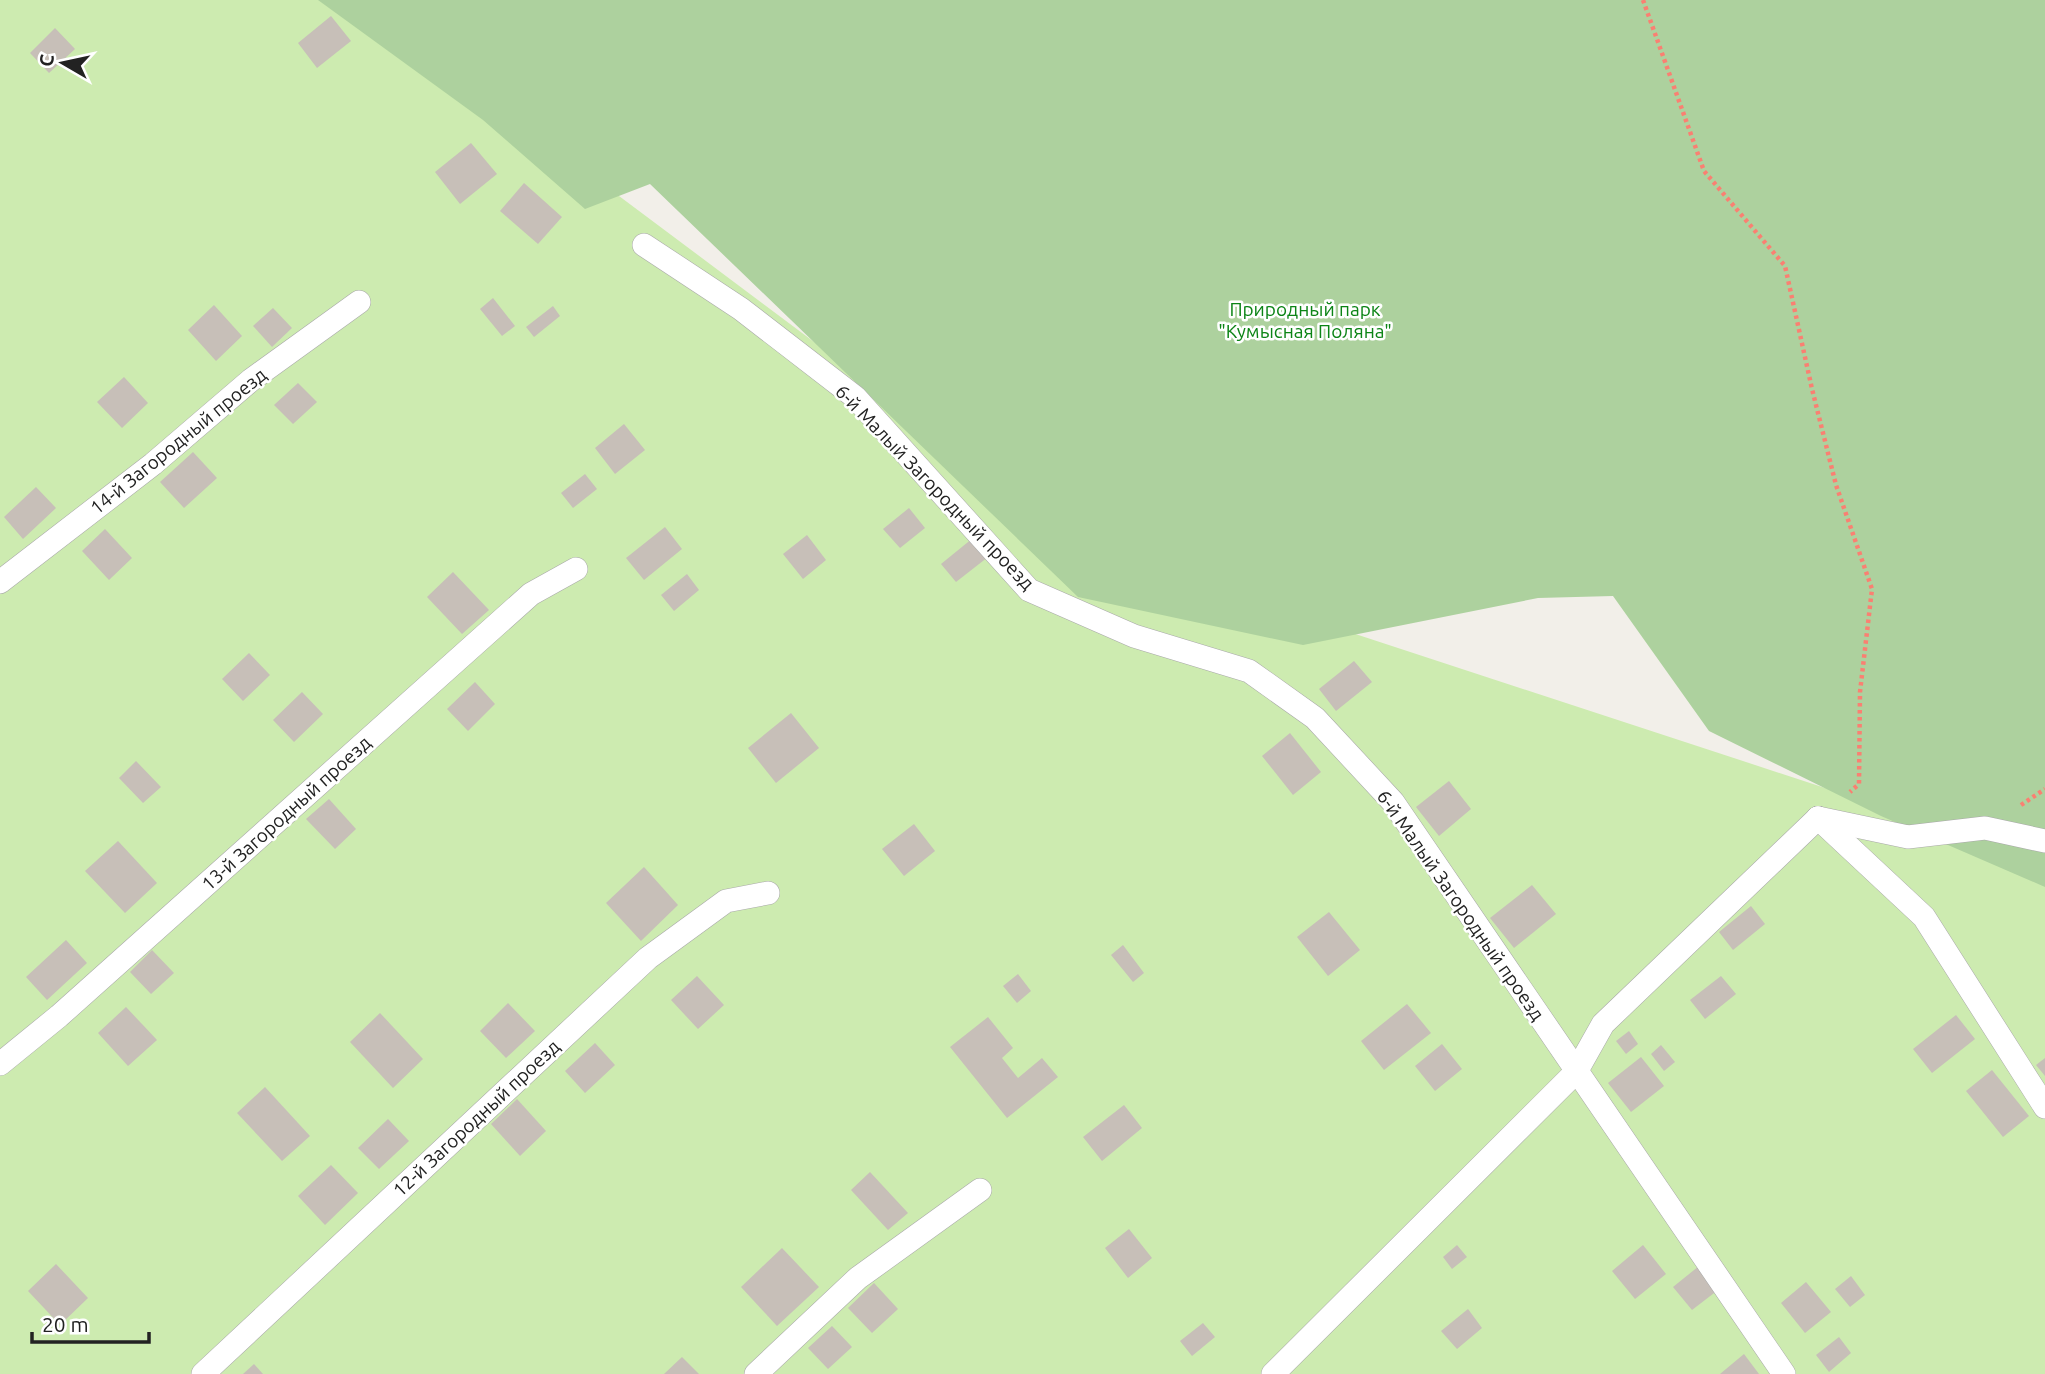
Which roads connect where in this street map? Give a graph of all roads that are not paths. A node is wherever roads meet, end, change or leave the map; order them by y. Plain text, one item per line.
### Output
1 (644, 245) dead end
2 (359, 302) dead end
3 (576, 569) dead end
4 (0, 582) edge
5 (1818, 818) junction
6 (2045, 841) edge
7 (768, 893) dead end
8 (0, 1064) edge
9 (1576, 1072) junction
10 (2045, 1107) edge
11 (980, 1190) dead end
12 (203, 1374) edge
13 (756, 1374) edge
14 (1273, 1374) edge
15 (1784, 1374) edge

1 - 9 lane, 6-й Малый Загородный проезд
2 - 4 lane, 14-й Загородный проезд
3 - 8 lane, 13-й Загородный проезд
5 - 6 lane
5 - 9 lane
5 - 10 lane
7 - 12 lane, 12-й Загородный проезд
9 - 14 lane
9 - 15 lane, 6-й Малый Загородный проезд
11 - 13 lane

